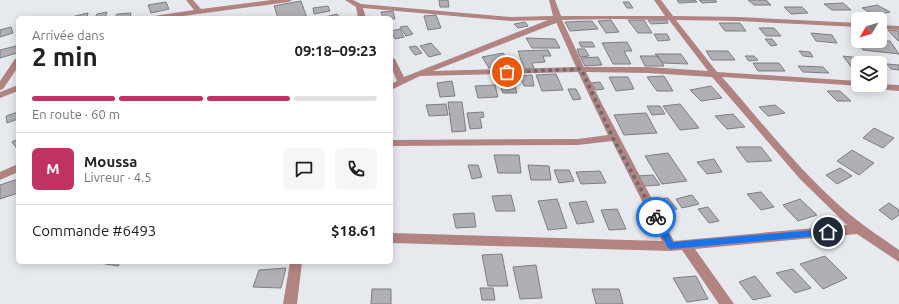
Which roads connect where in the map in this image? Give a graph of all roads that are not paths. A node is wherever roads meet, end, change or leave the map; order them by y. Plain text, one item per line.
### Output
1 (189, 0) edge
2 (289, 0) edge
3 (348, 0) edge
4 (552, 0) edge
5 (657, 0) edge
6 (359, 6) junction
7 (199, 11) junction
8 (167, 16) edge
9 (362, 16) edge
10 (672, 18) junction
11 (558, 19) junction
12 (851, 25) edge
13 (887, 27) edge
14 (899, 28) edge
15 (393, 63) edge
16 (16, 64) edge
17 (581, 69) junction
18 (418, 74) junction
19 (714, 74) junction
20 (402, 81) junction
21 (851, 84) edge
22 (393, 86) edge
23 (0, 87) edge
24 (16, 87) edge
25 (887, 87) edge
26 (899, 88) edge
27 (0, 95) edge
28 (613, 138) junction
29 (393, 143) edge
30 (16, 169) edge
31 (0, 176) edge
32 (859, 229) junction
33 (393, 238) edge
34 (671, 246) junction
35 (686, 246) junction
36 (899, 257) edge
37 (296, 264) edge
38 (290, 304) edge
39 (727, 304) edge

1 - 7 street
2 - 7 street
3 - 6 street
4 - 11 street
5 - 10 street
6 - 9 street
6 - 11 street
7 - 8 street
10 - 11 street
10 - 12 street
10 - 19 street
11 - 17 street
11 - 18 street
13 - 14 street
15 - 20 street
16 - 23 street
17 - 18 street
17 - 19 street
17 - 28 street
18 - 20 street
19 - 21 street
19 - 32 street
20 - 22 street
24 - 27 street
25 - 26 street
28 - 29 street
28 - 34 street
30 - 31 street
32 - 35 street
32 - 36 street
33 - 34 street
34 - 35 street
35 - 39 street
37 - 38 street

